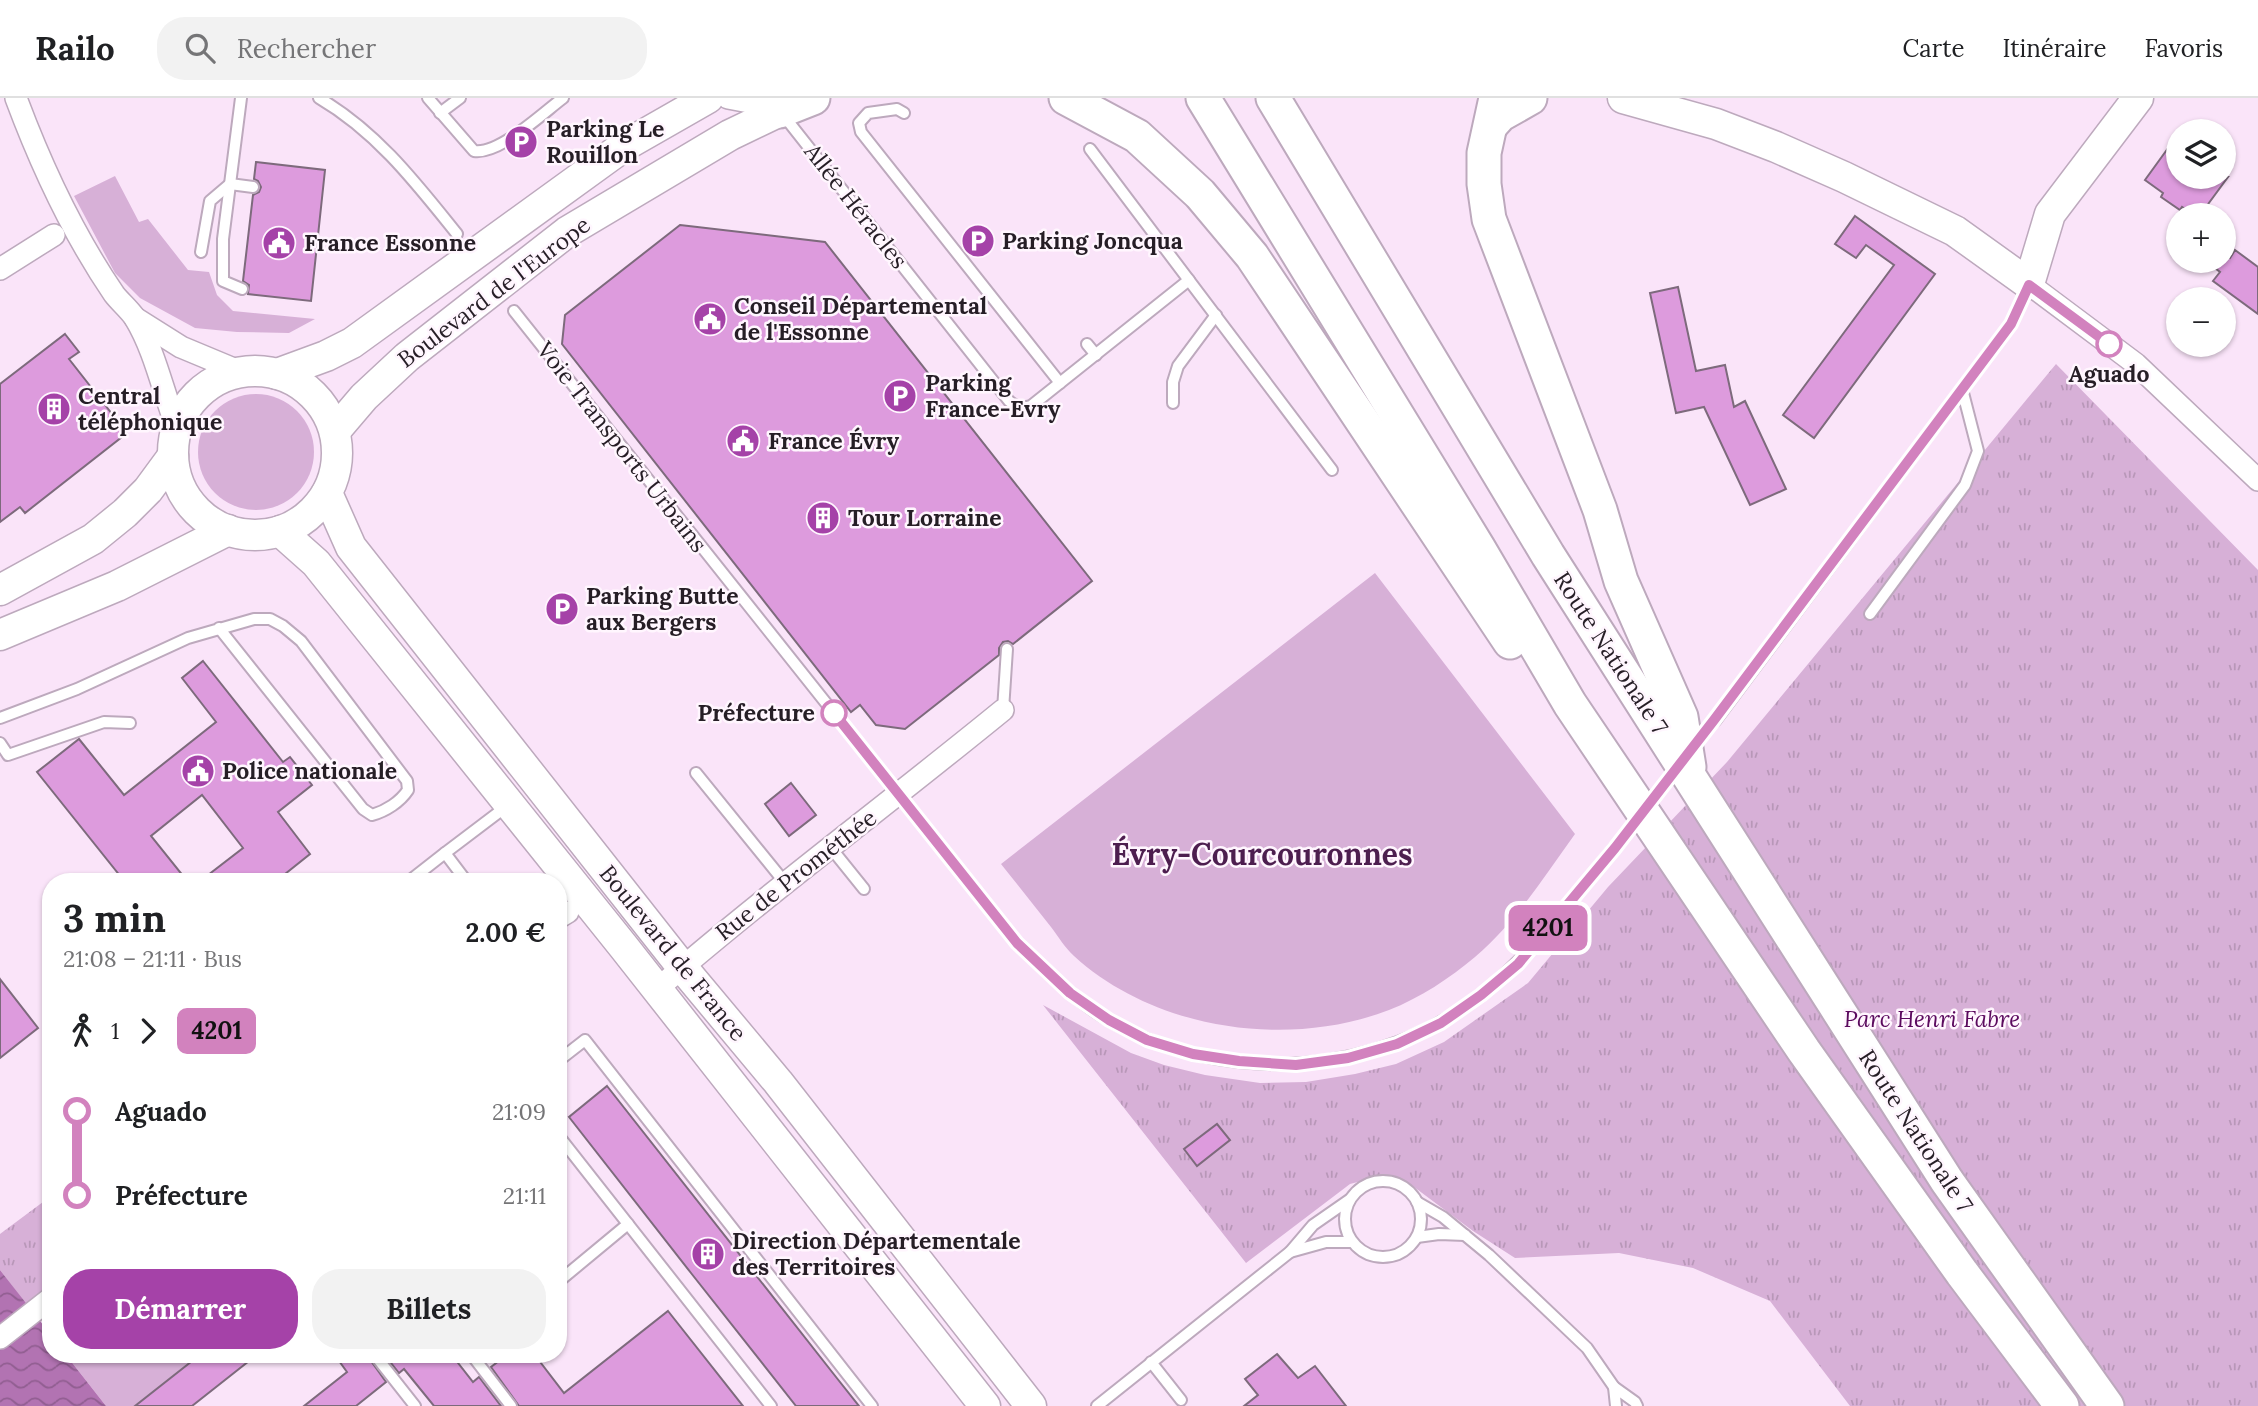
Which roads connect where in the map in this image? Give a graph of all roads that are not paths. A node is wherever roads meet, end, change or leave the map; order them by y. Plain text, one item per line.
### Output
1 (16, 98) edge
2 (241, 98) edge
3 (320, 98) edge
4 (428, 98) edge
5 (460, 98) edge
6 (563, 98) edge
7 (708, 98) edge
8 (728, 98) edge
9 (813, 98) edge
10 (1066, 98) edge
11 (1203, 98) edge
12 (1273, 98) edge
13 (1530, 98) edge
14 (1623, 98) edge
15 (2138, 98) edge
16 (780, 111) junction
17 (1493, 112) edge
18 (440, 113) junction
19 (904, 113) dead end
20 (1090, 149) dead end
21 (230, 184) junction
22 (253, 187) dead end
23 (457, 234) dead end
24 (54, 235) dead end
25 (201, 252) dead end
26 (0, 269) edge
27 (1189, 280) junction
28 (2029, 285) junction
29 (242, 289) dead end
30 (514, 312) dead end
31 (1216, 315) junction
32 (135, 318) junction
33 (1087, 344) dead end
34 (1096, 355) junction
35 (241, 372) junction
36 (277, 374) junction
37 (1060, 383) junction
38 (1962, 389) junction
39 (1173, 403) dead end
40 (335, 431) junction
41 (175, 442) junction
42 (1332, 470) dead end
43 (2258, 480) edge
44 (327, 494) junction
45 (228, 530) junction
46 (280, 531) junction
47 (0, 590) edge
48 (1870, 614) dead end
49 (219, 628) junction
50 (0, 635) edge
51 (1007, 649) dead end
52 (1570, 704) junction
53 (1003, 710) joint
54 (0, 718) edge
55 (1714, 720) dead end
56 (130, 723) dead end
57 (0, 743) edge
58 (696, 773) dead end
59 (1691, 779) junction
60 (898, 796) junction
61 (510, 805) junction
62 (831, 848) junction
63 (1615, 848) dead end
64 (445, 853) junction
65 (419, 873) edge
66 (460, 873) edge
67 (564, 873) edge
68 (567, 877) edge
69 (786, 884) junction
70 (864, 888) dead end
71 (682, 967) junction
72 (656, 990) junction
73 (567, 1054) edge
74 (567, 1146) edge
75 (1349, 1200) junction
76 (1417, 1202) junction
77 (628, 1224) junction
78 (1465, 1236) junction
79 (1417, 1237) junction
80 (1352, 1242) junction
81 (1290, 1252) junction
82 (567, 1275) edge
83 (42, 1305) edge
84 (0, 1338) edge
85 (1151, 1362) junction
86 (381, 1363) edge
87 (478, 1363) edge
88 (1614, 1387) junction
89 (1181, 1400) dead end
90 (415, 1406) edge
91 (511, 1406) edge
92 (771, 1406) edge
93 (872, 1406) edge
94 (985, 1406) edge
95 (1031, 1406) edge
96 (1097, 1406) edge
97 (1616, 1406) edge
98 (1637, 1406) edge
99 (2063, 1406) edge
100 (2107, 1406) edge

1 - 32 street
2 - 21 lane
3 - 23 lane
4 - 18 lane
5 - 18 lane
6 - 18 lane
7 - 36 main road, Boulevard de l'Europe
8 - 16 street
9 - 16 main road
10 - 52 main road
11 - 52 main road, Route Nationale 7
12 - 59 main road, Route Nationale 7
13 - 17 main road
14 - 28 main road
15 - 28 main road
16 - 37 lane, Allée Héracles
16 - 40 main road, Boulevard de l'Europe
17 - 59 main road
19 - 37 lane
20 - 27 lane
21 - 22 lane
21 - 25 lane
21 - 29 lane
24 - 26 street
27 - 31 lane
27 - 34 lane
28 - 38 lane
28 - 43 street
30 - 60 lane, Voie Transports Urbains
31 - 39 lane
31 - 42 lane
32 - 35 street
32 - 41 street
33 - 34 lane
34 - 37 lane
35 - 36 main road
35 - 41 main road
36 - 40 main road
38 - 48 lane
38 - 55 lane
40 - 44 main road
41 - 45 main road
41 - 47 main road
44 - 46 main road
44 - 71 main road, Boulevard de France
45 - 46 main road
45 - 50 main road
46 - 61 main road, Boulevard de France
49 - 49 lane
49 - 54 lane
51 - 53 lane
52 - 99 main road, Route Nationale 7
53 - 60 street, Rue de Prométhée
56 - 57 lane
58 - 69 lane
59 - 100 main road, Route Nationale 7
60 - 62 street, Rue de Prométhée
60 - 63 lane, Voie Transports Urbains
61 - 64 lane
61 - 67 main road, Boulevard de France
62 - 69 street, Rue de Prométhée
62 - 70 lane
64 - 65 lane
64 - 66 lane
68 - 72 main road, Boulevard de France
69 - 71 street, Rue de Prométhée
71 - 72 street, Rue de Prométhée
71 - 95 main road, Boulevard de France
72 - 94 main road, Boulevard de France
73 - 93 lane
74 - 77 lane
75 - 76 lane
75 - 80 lane
75 - 81 lane
76 - 78 lane
76 - 79 lane
77 - 82 lane
77 - 92 lane
78 - 79 lane
78 - 88 lane
79 - 80 lane
80 - 81 lane
81 - 85 lane
83 - 84 street
85 - 89 lane
85 - 96 lane
86 - 90 lane
87 - 91 lane
88 - 97 lane
88 - 98 lane

